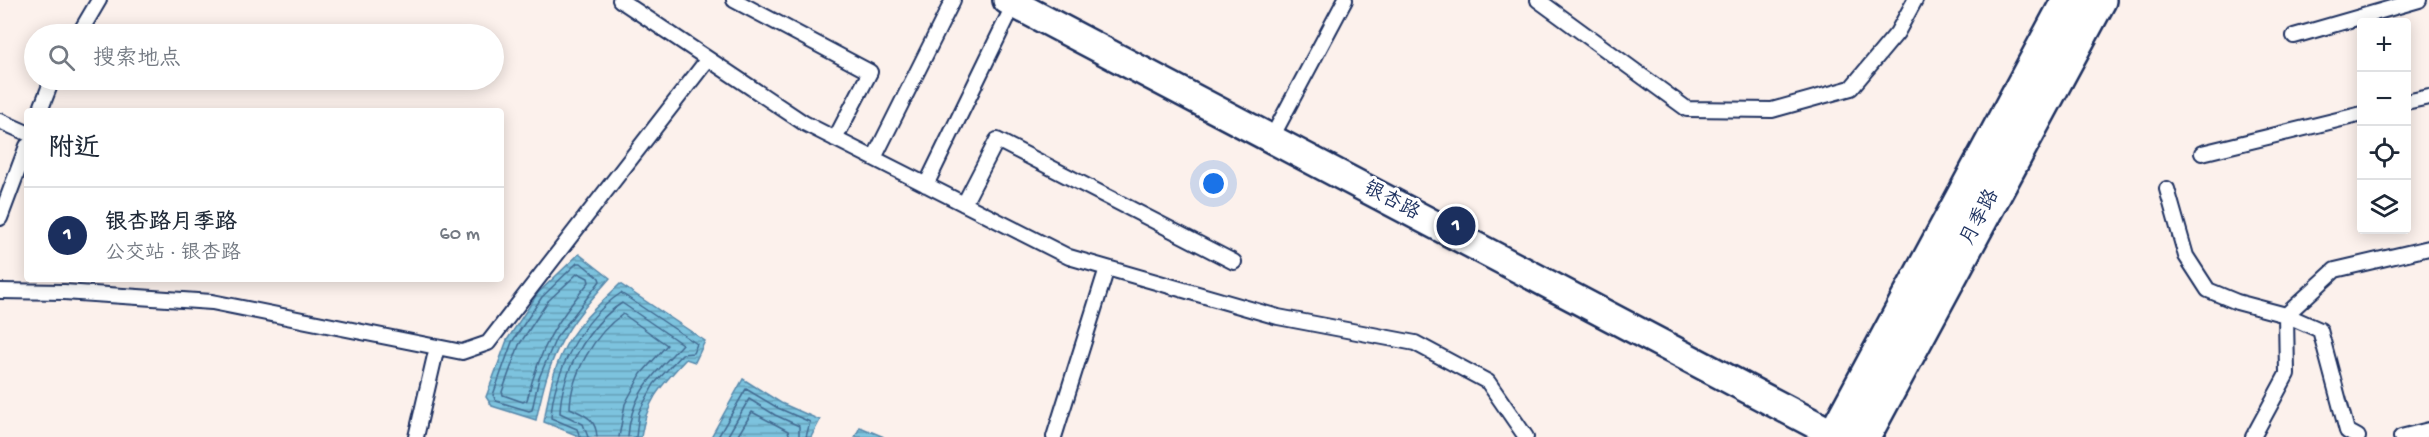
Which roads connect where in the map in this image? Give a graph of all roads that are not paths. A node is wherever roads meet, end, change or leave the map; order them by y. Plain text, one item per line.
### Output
1 (99, 0) edge
2 (620, 0) edge
3 (734, 0) edge
4 (953, 0) edge
5 (1345, 0) edge
6 (1538, 0) edge
7 (1915, 0) edge
8 (2069, 0) edge
9 (2099, 0) edge
10 (2419, 0) edge
11 (1011, 2) edge
12 (85, 24) edge
13 (2294, 36) dead end
14 (708, 59) junction
15 (48, 90) edge
16 (2429, 97) edge
17 (2411, 101) edge
18 (41, 108) edge
19 (2357, 115) edge
20 (0, 121) edge
21 (24, 132) edge
22 (835, 139) junction
23 (1271, 139) junction
24 (2202, 153) dead end
25 (24, 154) edge
26 (874, 158) junction
27 (926, 185) junction
28 (2167, 189) dead end
29 (964, 204) junction
30 (0, 218) edge
31 (2429, 248) edge
32 (1234, 262) dead end
33 (1107, 268) junction
34 (0, 291) edge
35 (2286, 315) junction
36 (437, 347) junction
37 (2429, 430) edge
38 (416, 437) edge
39 (1054, 437) edge
40 (1526, 437) edge
41 (1843, 437) edge
42 (2253, 437) edge
43 (2358, 437) edge
44 (2401, 437) edge

1 - 12 lane
2 - 14 lane
3 - 22 lane
4 - 26 lane
5 - 23 lane
6 - 7 lane
8 - 41 street, 月季路
9 - 41 street, 月季路
10 - 13 lane
11 - 23 street, 银杏路
11 - 27 lane
14 - 22 lane
14 - 36 lane
15 - 18 lane
16 - 17 lane
19 - 24 lane
20 - 21 lane
22 - 26 lane
23 - 41 street, 银杏路
25 - 30 lane
26 - 27 lane
27 - 29 lane
28 - 35 lane
29 - 32 lane
29 - 33 lane
31 - 35 lane
33 - 39 lane
33 - 40 lane
34 - 36 lane
35 - 42 lane
35 - 43 lane
36 - 38 lane
37 - 44 lane

